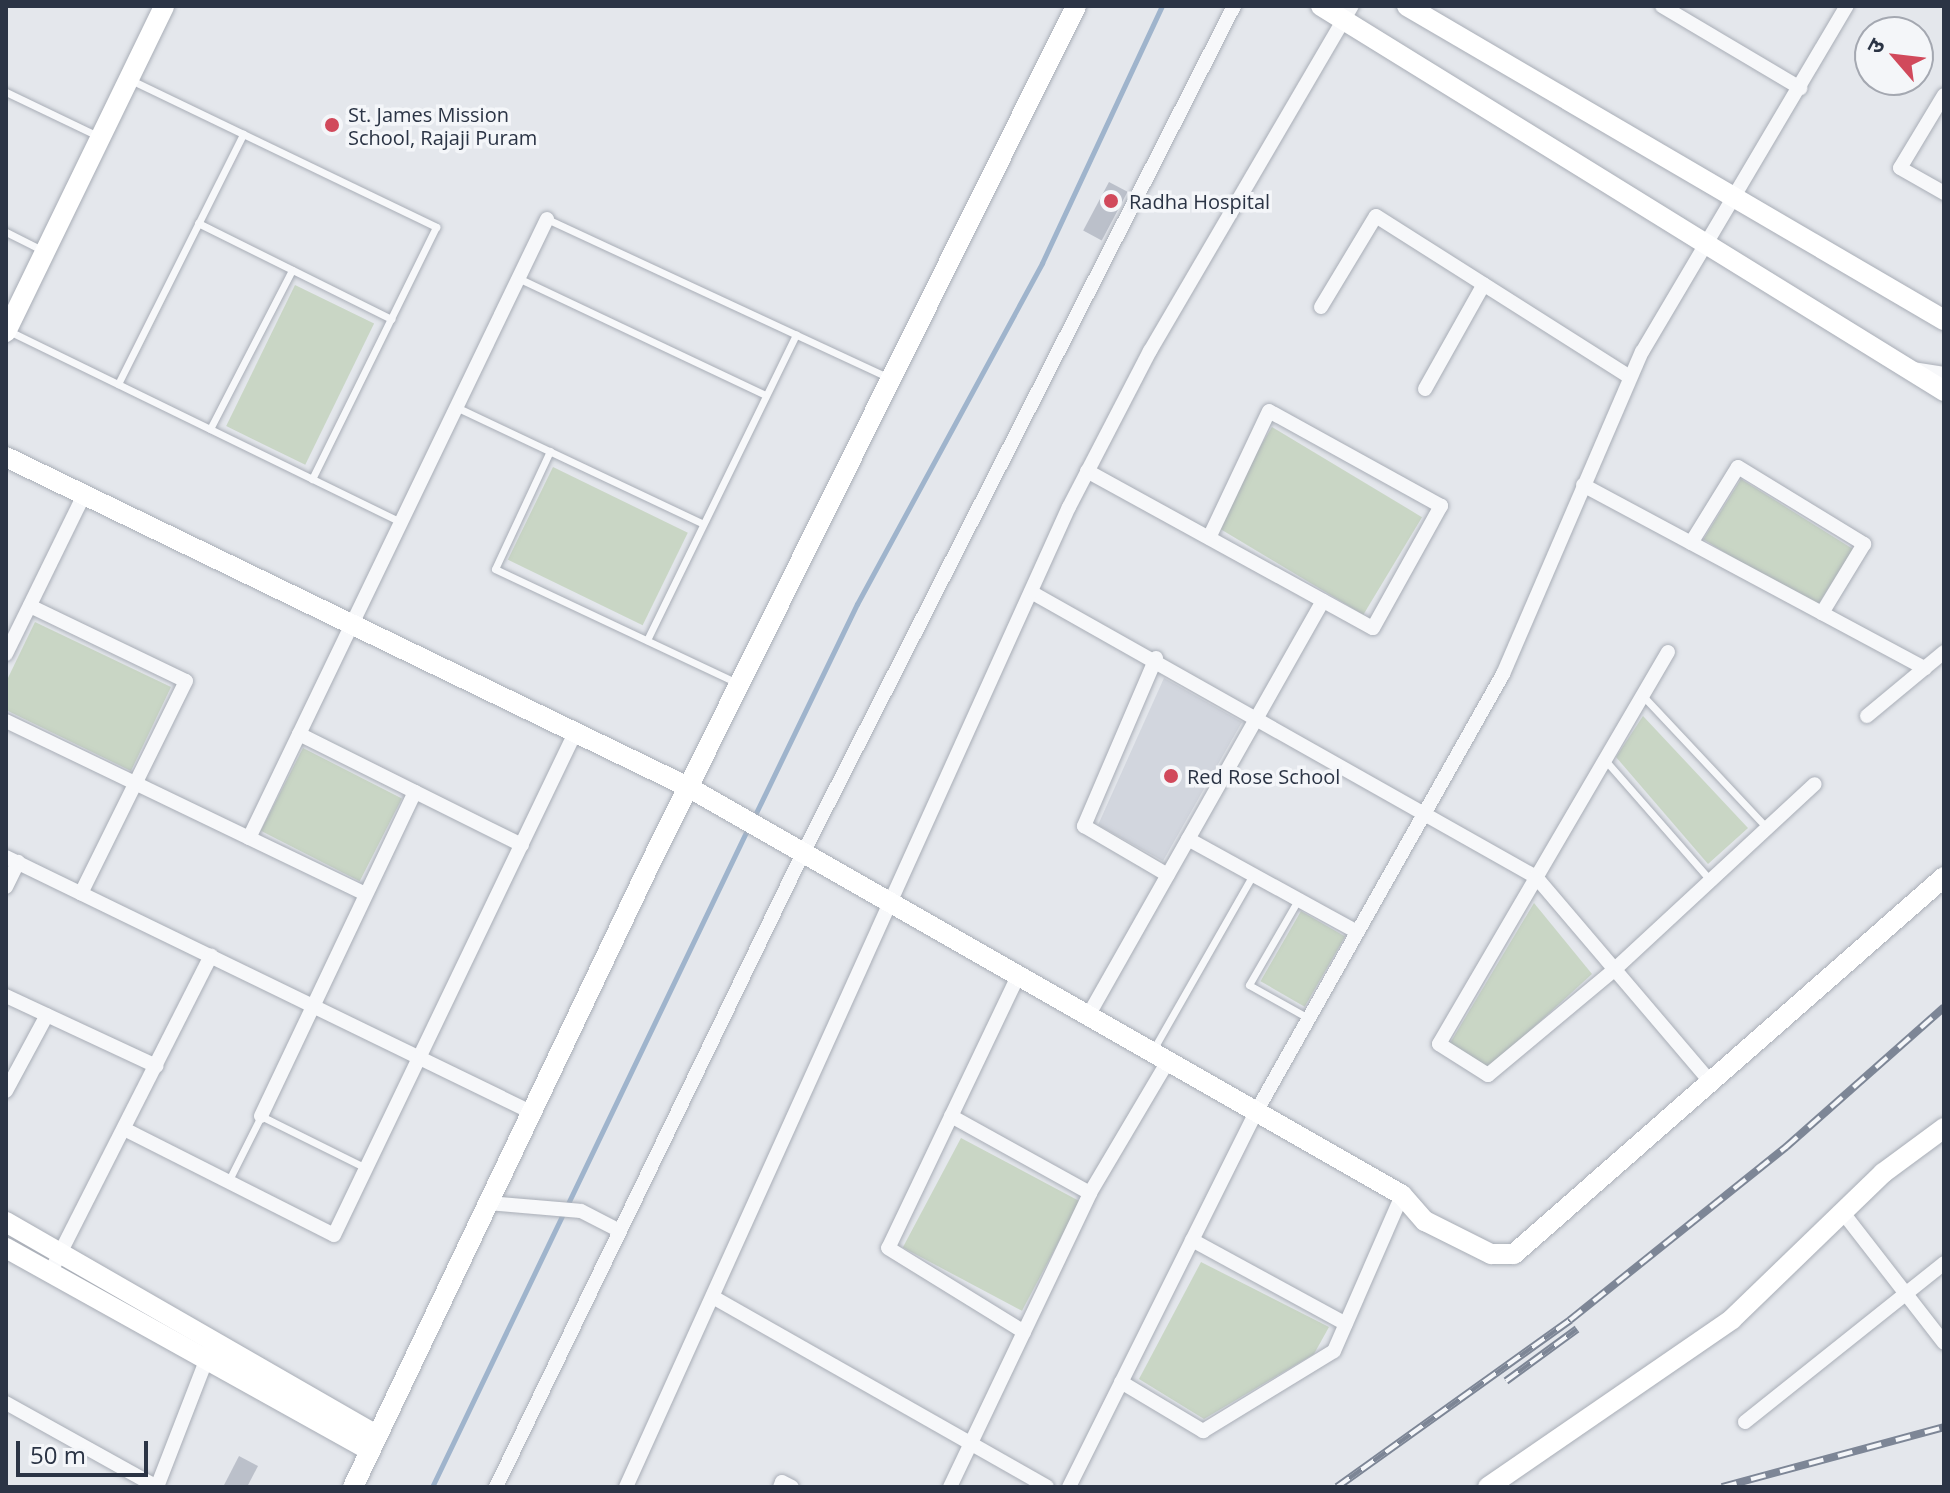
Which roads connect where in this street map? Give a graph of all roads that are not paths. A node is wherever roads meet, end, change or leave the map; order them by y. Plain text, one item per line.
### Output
1 (164, 6) edge
2 (1076, 6) edge
3 (1234, 6) edge
4 (1321, 6) edge
5 (1407, 6) edge
6 (1662, 6) edge
7 (1847, 6) edge
8 (1348, 13) edge
9 (129, 79) junction
10 (1800, 88) junction
11 (8, 94) edge
12 (1944, 95) edge
13 (6, 104) edge
14 (243, 134) junction
15 (100, 138) junction
16 (1944, 193) edge
17 (1736, 197) junction
18 (547, 219) joint
19 (198, 223) junction
20 (6, 232) edge
21 (1709, 245) junction
22 (45, 251) junction
23 (292, 270) junction
24 (518, 278) junction
25 (1484, 284) junction
26 (1321, 307) dead end
27 (11, 308) edge
28 (391, 319) junction
29 (1941, 321) edge
30 (7, 331) edge
31 (796, 334) junction
32 (1907, 368) junction
33 (1944, 374) edge
34 (1630, 377) junction
35 (890, 378) junction
36 (118, 384) junction
37 (1425, 389) dead end
38 (1944, 391) edge
39 (766, 395) junction
40 (456, 407) junction
41 (210, 429) junction
42 (550, 451) junction
43 (6, 457) edge
44 (1087, 471) junction
45 (312, 479) junction
46 (1583, 485) junction
47 (84, 495) junction
48 (401, 522) junction
49 (703, 524) junction
50 (1209, 538) junction
51 (1691, 543) junction
52 (1031, 592) junction
53 (1323, 601) junction
54 (30, 606) junction
55 (1822, 613) junction
56 (351, 624) junction
57 (647, 640) junction
58 (1668, 652) dead end
59 (1944, 652) edge
60 (6, 654) edge
61 (1156, 658) junction
62 (1925, 668) junction
63 (739, 684) junction
64 (1643, 696) junction
65 (1258, 716) junction
66 (1867, 716) dead end
67 (6, 721) edge
68 (575, 733) junction
69 (299, 734) junction
70 (1605, 760) junction
71 (136, 783) junction
72 (1815, 784) dead end
73 (688, 787) junction
74 (415, 792) junction
75 (1426, 810) junction
76 (1767, 828) junction
77 (249, 838) junction
78 (1188, 839) junction
79 (522, 845) junction
80 (803, 853) junction
81 (12, 860) edge
82 (1168, 875) junction
83 (1253, 875) junction
84 (1536, 877) junction
85 (1944, 877) edge
86 (1711, 881) junction
87 (6, 887) edge
88 (81, 893) junction
89 (365, 894) junction
90 (1298, 900) junction
91 (891, 903) junction
92 (1357, 932) junction
93 (211, 956) junction
94 (1615, 969) junction
95 (1018, 976) junction
96 (6, 996) edge
97 (312, 1005) junction
98 (47, 1015) junction
99 (1088, 1016) junction
100 (1308, 1018) junction
101 (1160, 1057) junction
102 (422, 1059) junction
103 (12, 1064) edge
104 (156, 1066) junction
105 (1709, 1080) junction
106 (6, 1091) edge
107 (531, 1112) junction
108 (1256, 1112) junction
109 (261, 1116) junction
110 (951, 1116) junction
111 (1944, 1128) edge
112 (124, 1129) junction
113 (368, 1169) junction
114 (228, 1182) junction
115 (1090, 1193) junction
116 (1402, 1195) junction
117 (488, 1203) junction
118 (1844, 1214) junction
119 (6, 1222) edge
120 (618, 1230) junction
121 (1192, 1240) junction
122 (6, 1248) edge
123 (61, 1254) junction
124 (1944, 1263) edge
125 (50, 1273) junction
126 (1905, 1292) junction
127 (713, 1297) junction
128 (1346, 1324) junction
129 (1024, 1332) junction
130 (1944, 1343) edge
131 (211, 1350) junction
132 (1121, 1382) junction
133 (6, 1403) edge
134 (1745, 1422) dead end
135 (373, 1443) junction
136 (971, 1444) junction
137 (497, 1486) edge
138 (157, 1487) edge
139 (353, 1487) edge
140 (626, 1487) edge
141 (780, 1487) edge
142 (792, 1487) edge
143 (950, 1487) edge
144 (1047, 1487) edge
145 (1069, 1487) edge
146 (1488, 1487) edge

1 - 9 street
2 - 35 street
3 - 80 street
4 - 8 street
5 - 17 street
6 - 10 street
7 - 10 street
8 - 21 street
8 - 44 street
9 - 14 lane
9 - 15 street
10 - 17 street
11 - 13 lane
11 - 15 lane
12 - 16 street
14 - 19 lane
14 - 28 lane
15 - 22 street
17 - 21 street
17 - 29 street
18 - 24 street
18 - 31 lane
19 - 23 lane
19 - 36 lane
20 - 22 lane
21 - 32 street
21 - 34 street
22 - 27 street
23 - 28 lane
23 - 41 lane
24 - 39 lane
24 - 40 street
25 - 26 street
25 - 34 street
25 - 37 street
27 - 30 street
28 - 45 lane
30 - 36 lane
31 - 35 lane
31 - 39 lane
32 - 33 street
32 - 38 street
34 - 46 street
35 - 63 street
36 - 41 lane
39 - 49 lane
40 - 42 lane
40 - 48 street
41 - 45 lane
42 - 49 lane
42 - 57 lane
43 - 47 street
44 - 50 street
44 - 52 street
45 - 48 lane
46 - 51 street
46 - 75 street
47 - 54 street
47 - 56 street
48 - 56 street
49 - 57 lane
50 - 53 street
50 - 53 street
51 - 55 street
51 - 55 street
52 - 61 street
52 - 91 street
53 - 65 street
54 - 60 street
54 - 71 street
55 - 62 street
56 - 68 street
56 - 69 street
57 - 63 lane
58 - 64 street
59 - 62 street
61 - 65 street
61 - 82 street
62 - 66 street
63 - 73 street
64 - 70 street
64 - 76 lane
65 - 75 street
65 - 78 street
67 - 71 street
68 - 73 street
68 - 79 street
69 - 74 street
69 - 77 street
70 - 84 street
70 - 86 lane
71 - 77 street
71 - 88 street
72 - 76 street
73 - 80 street
73 - 107 street
74 - 79 street
74 - 89 street
75 - 84 street
75 - 92 street
76 - 86 street
77 - 89 street
78 - 82 street
78 - 83 street
79 - 102 street
80 - 91 street
80 - 120 street
81 - 87 street
81 - 88 street
82 - 99 street
83 - 90 street
83 - 101 lane
84 - 94 street
84 - 94 street
85 - 105 street
86 - 94 street
88 - 93 street
89 - 97 street
90 - 92 street
90 - 100 lane
91 - 95 street
91 - 127 street
92 - 100 street
93 - 97 street
93 - 104 street
94 - 105 street
95 - 99 street
95 - 110 street
96 - 98 street
97 - 102 street
97 - 109 street
98 - 103 street
98 - 104 street
99 - 101 street
100 - 108 street
101 - 108 street
101 - 115 street
102 - 107 street
102 - 113 street
103 - 106 street
104 - 112 street
105 - 116 street
107 - 117 street
108 - 116 street
108 - 121 street
109 - 113 lane
109 - 114 lane
110 - 115 street
110 - 129 street
111 - 118 street
112 - 114 street
112 - 123 street
113 - 114 street
115 - 129 street
116 - 128 street
117 - 120 street
117 - 135 street
118 - 126 street
118 - 146 street
119 - 123 street
120 - 137 street
121 - 128 street
121 - 132 street
122 - 125 street
123 - 125 street
123 - 131 street
124 - 126 street
125 - 131 street
126 - 130 street
126 - 134 street
127 - 136 street
127 - 140 street
128 - 132 street
129 - 136 street
131 - 135 street
131 - 138 street
132 - 145 street
133 - 138 street
135 - 139 street
136 - 143 street
136 - 144 street
141 - 142 street

